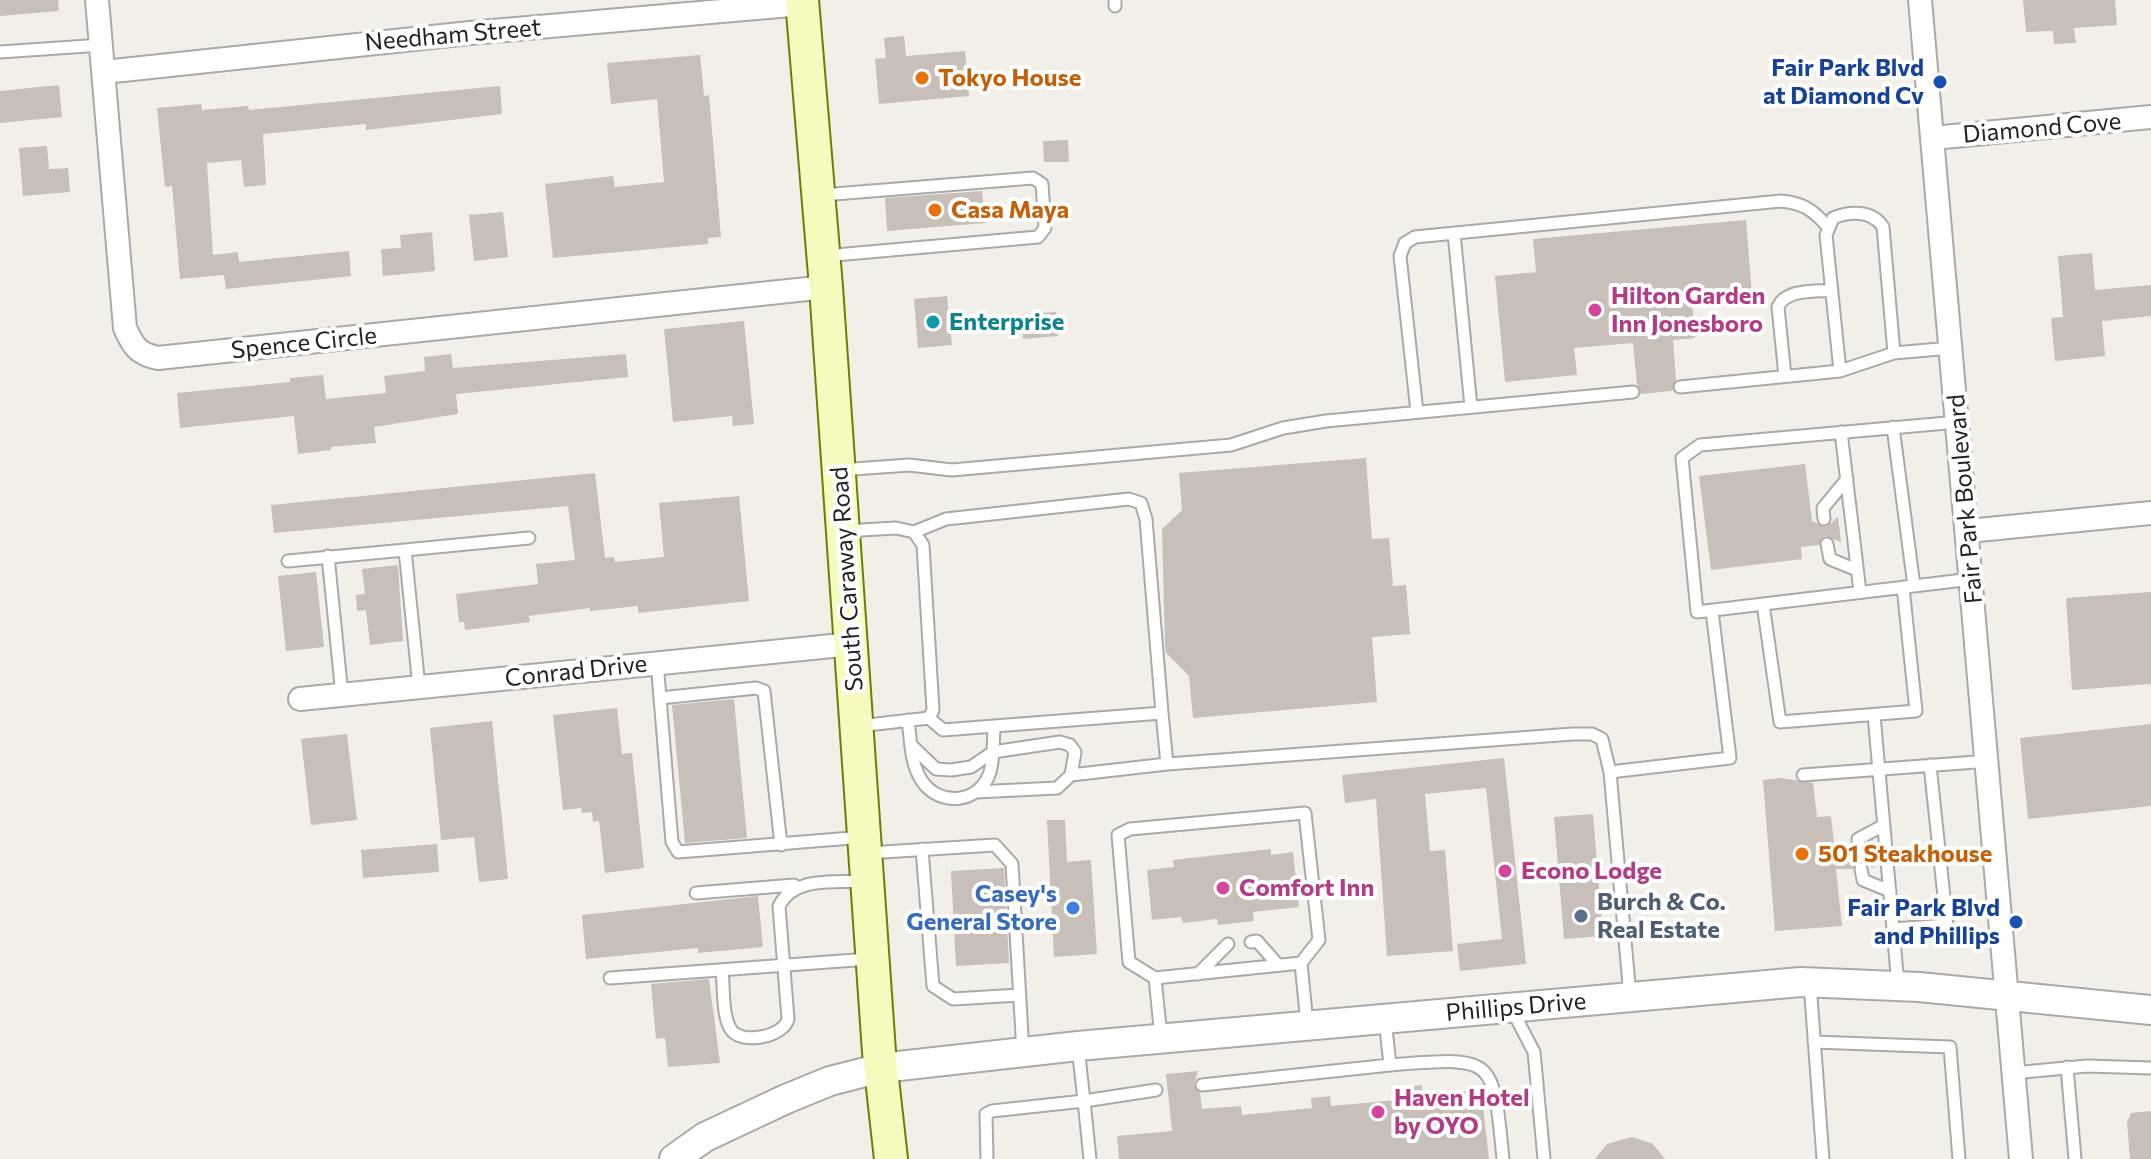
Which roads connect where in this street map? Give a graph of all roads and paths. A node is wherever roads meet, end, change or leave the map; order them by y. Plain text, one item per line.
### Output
1 (97, 0) edge
2 (1920, 0) edge
3 (802, 2) edge
4 (102, 45) junction
5 (0, 52) edge
6 (104, 72) junction
7 (2151, 117) edge
8 (1933, 138) junction
9 (818, 195) junction
10 (1827, 226) junction
11 (1454, 233) junction
12 (825, 271) junction
13 (1831, 290) junction
14 (1951, 348) junction
15 (1894, 353) junction
16 (1840, 371) junction
17 (1785, 376) junction
18 (1680, 387) dead end
19 (1633, 392) dead end
20 (1471, 407) junction
21 (1417, 412) junction
22 (1958, 422) junction
23 (1893, 427) junction
24 (1841, 432) junction
25 (839, 470) junction
26 (1847, 479) junction
27 (2151, 513) edge
28 (1824, 519) dead end
29 (1968, 531) junction
30 (844, 532) junction
31 (914, 532) junction
32 (529, 538) dead end
33 (1827, 544) dead end
34 (405, 550) junction
35 (328, 556) junction
36 (288, 561) dead end
37 (1857, 570) junction
38 (1973, 579) junction
39 (1908, 587) junction
40 (1860, 592) junction
41 (1763, 604) junction
42 (1712, 611) junction
43 (852, 644) junction
44 (657, 662) junction
45 (419, 687) junction
46 (342, 695) junction
47 (660, 698) junction
48 (300, 699) dead end
49 (1162, 713) junction
50 (1874, 715) junction
51 (929, 718) junction
52 (908, 720) junction
53 (858, 726) junction
54 (994, 728) junction
55 (912, 746) junction
56 (993, 752) junction
57 (1989, 761) junction
58 (1167, 764) junction
59 (1930, 765) junction
60 (1879, 769) junction
61 (1610, 772) junction
62 (1071, 775) junction
63 (1803, 775) dead end
64 (976, 792) junction
65 (1884, 825) junction
66 (781, 845) junction
67 (922, 849) junction
68 (1859, 851) dead end
69 (867, 857) junction
70 (1861, 869) dead end
71 (798, 885) junction
72 (1890, 891) junction
73 (696, 893) dead end
74 (1893, 929) junction
75 (1251, 942) dead end
76 (1228, 944) dead end
77 (873, 959) junction
78 (1301, 963) junction
79 (784, 965) junction
80 (1278, 965) junction
81 (722, 970) junction
82 (1198, 974) junction
83 (610, 978) dead end
84 (1155, 978) junction
85 (1809, 983) junction
86 (1898, 986) junction
87 (1019, 995) junction
88 (1630, 997) junction
89 (2008, 998) junction
90 (1510, 1007) junction
91 (2151, 1010) edge
92 (1385, 1018) junction
93 (1307, 1025) junction
94 (1161, 1039) junction
95 (1814, 1042) junction
96 (1078, 1046) junction
97 (1023, 1052) junction
98 (1390, 1065) junction
99 (2067, 1067) junction
100 (881, 1068) junction
101 (2151, 1068) edge
102 (2013, 1073) junction
103 (1202, 1085) dead end
104 (1156, 1090) dead end
105 (1084, 1101) junction
106 (674, 1159) edge
107 (891, 1159) edge
108 (987, 1159) edge
109 (1090, 1159) edge
110 (1503, 1159) edge
111 (1544, 1159) edge
112 (1822, 1159) edge
113 (1959, 1159) edge
114 (2021, 1159) edge
115 (2075, 1159) edge

1 - 4 street, Spence Circle
2 - 8 street, Fair Park Boulevard
3 - 6 street, Needham Street
3 - 9 main road, South Caraway Road
4 - 5 lane
4 - 6 street, Spence Circle
6 - 12 street, Spence Circle
7 - 8 street, Diamond Cove
8 - 14 street, Fair Park Boulevard
9 - 12 main road, South Caraway Road
9 - 12 lane
10 - 11 lane
10 - 13 lane
10 - 15 lane
11 - 20 lane
11 - 21 lane
12 - 25 main road, South Caraway Road
13 - 16 lane
13 - 17 lane
14 - 15 lane
14 - 22 street, Fair Park Boulevard
15 - 16 lane
16 - 17 lane
17 - 18 lane
19 - 20 lane
20 - 21 lane
21 - 25 lane
22 - 23 lane
22 - 29 street, Fair Park Boulevard
23 - 24 lane
23 - 39 lane
24 - 26 lane
24 - 42 lane
25 - 30 main road, South Caraway Road
26 - 28 lane
26 - 37 lane
27 - 29 street
29 - 38 street, Fair Park Boulevard
30 - 31 lane
30 - 43 main road, South Caraway Road
31 - 49 lane
31 - 51 lane
32 - 34 lane
33 - 37 lane
34 - 35 lane
34 - 45 lane
35 - 36 lane
35 - 46 lane
37 - 40 lane
38 - 39 lane
38 - 57 street, Fair Park Boulevard
39 - 40 lane
39 - 50 lane
40 - 41 lane
41 - 42 lane
41 - 50 lane
42 - 61 lane
43 - 44 street, Conrad Drive
43 - 53 main road, South Caraway Road
44 - 45 street, Conrad Drive
44 - 47 lane
45 - 46 street, Conrad Drive
46 - 48 street, Conrad Drive
47 - 66 lane
47 - 66 lane
49 - 54 lane
49 - 58 lane
50 - 60 lane
51 - 52 lane
51 - 54 lane
52 - 53 lane
52 - 55 lane
53 - 69 main road, South Caraway Road
54 - 56 lane
55 - 56 lane
55 - 64 lane
56 - 62 lane
56 - 64 lane
57 - 59 lane
57 - 89 street, Fair Park Boulevard
58 - 61 lane
58 - 62 lane
59 - 60 lane
59 - 74 lane
60 - 63 lane
60 - 65 lane
61 - 88 lane
62 - 64 lane
65 - 68 lane
65 - 72 lane
66 - 69 lane
67 - 69 lane
67 - 87 lane
67 - 87 lane
69 - 71 lane
69 - 77 main road, South Caraway Road
70 - 72 lane
71 - 73 lane
71 - 79 lane
72 - 74 lane
74 - 86 lane
75 - 80 lane
76 - 82 lane
77 - 79 lane
77 - 100 main road, South Caraway Road
78 - 80 lane
78 - 84 lane
78 - 93 lane
79 - 81 lane
79 - 81 lane
80 - 82 lane
81 - 83 lane
82 - 84 lane
84 - 94 lane
85 - 86 street, Phillips Drive
85 - 88 street, Phillips Drive
85 - 95 lane
86 - 89 street, Phillips Drive
87 - 97 lane
88 - 90 street, Phillips Drive
89 - 91 street, Phillips Drive
89 - 102 street, Fair Park Boulevard
90 - 92 street, Phillips Drive
90 - 111 lane
92 - 93 street, Phillips Drive
92 - 98 lane
93 - 94 street, Phillips Drive
94 - 96 street, Phillips Drive
95 - 112 lane
95 - 113 lane
96 - 97 street, Phillips Drive
96 - 105 lane
97 - 100 street, Phillips Drive
98 - 103 lane
98 - 110 lane
99 - 101 lane
99 - 102 lane
99 - 115 lane
100 - 106 street, Phillips Drive
100 - 107 main road, South Caraway Road
102 - 114 street, Fair Park Boulevard
104 - 105 lane
105 - 108 lane
105 - 109 lane

